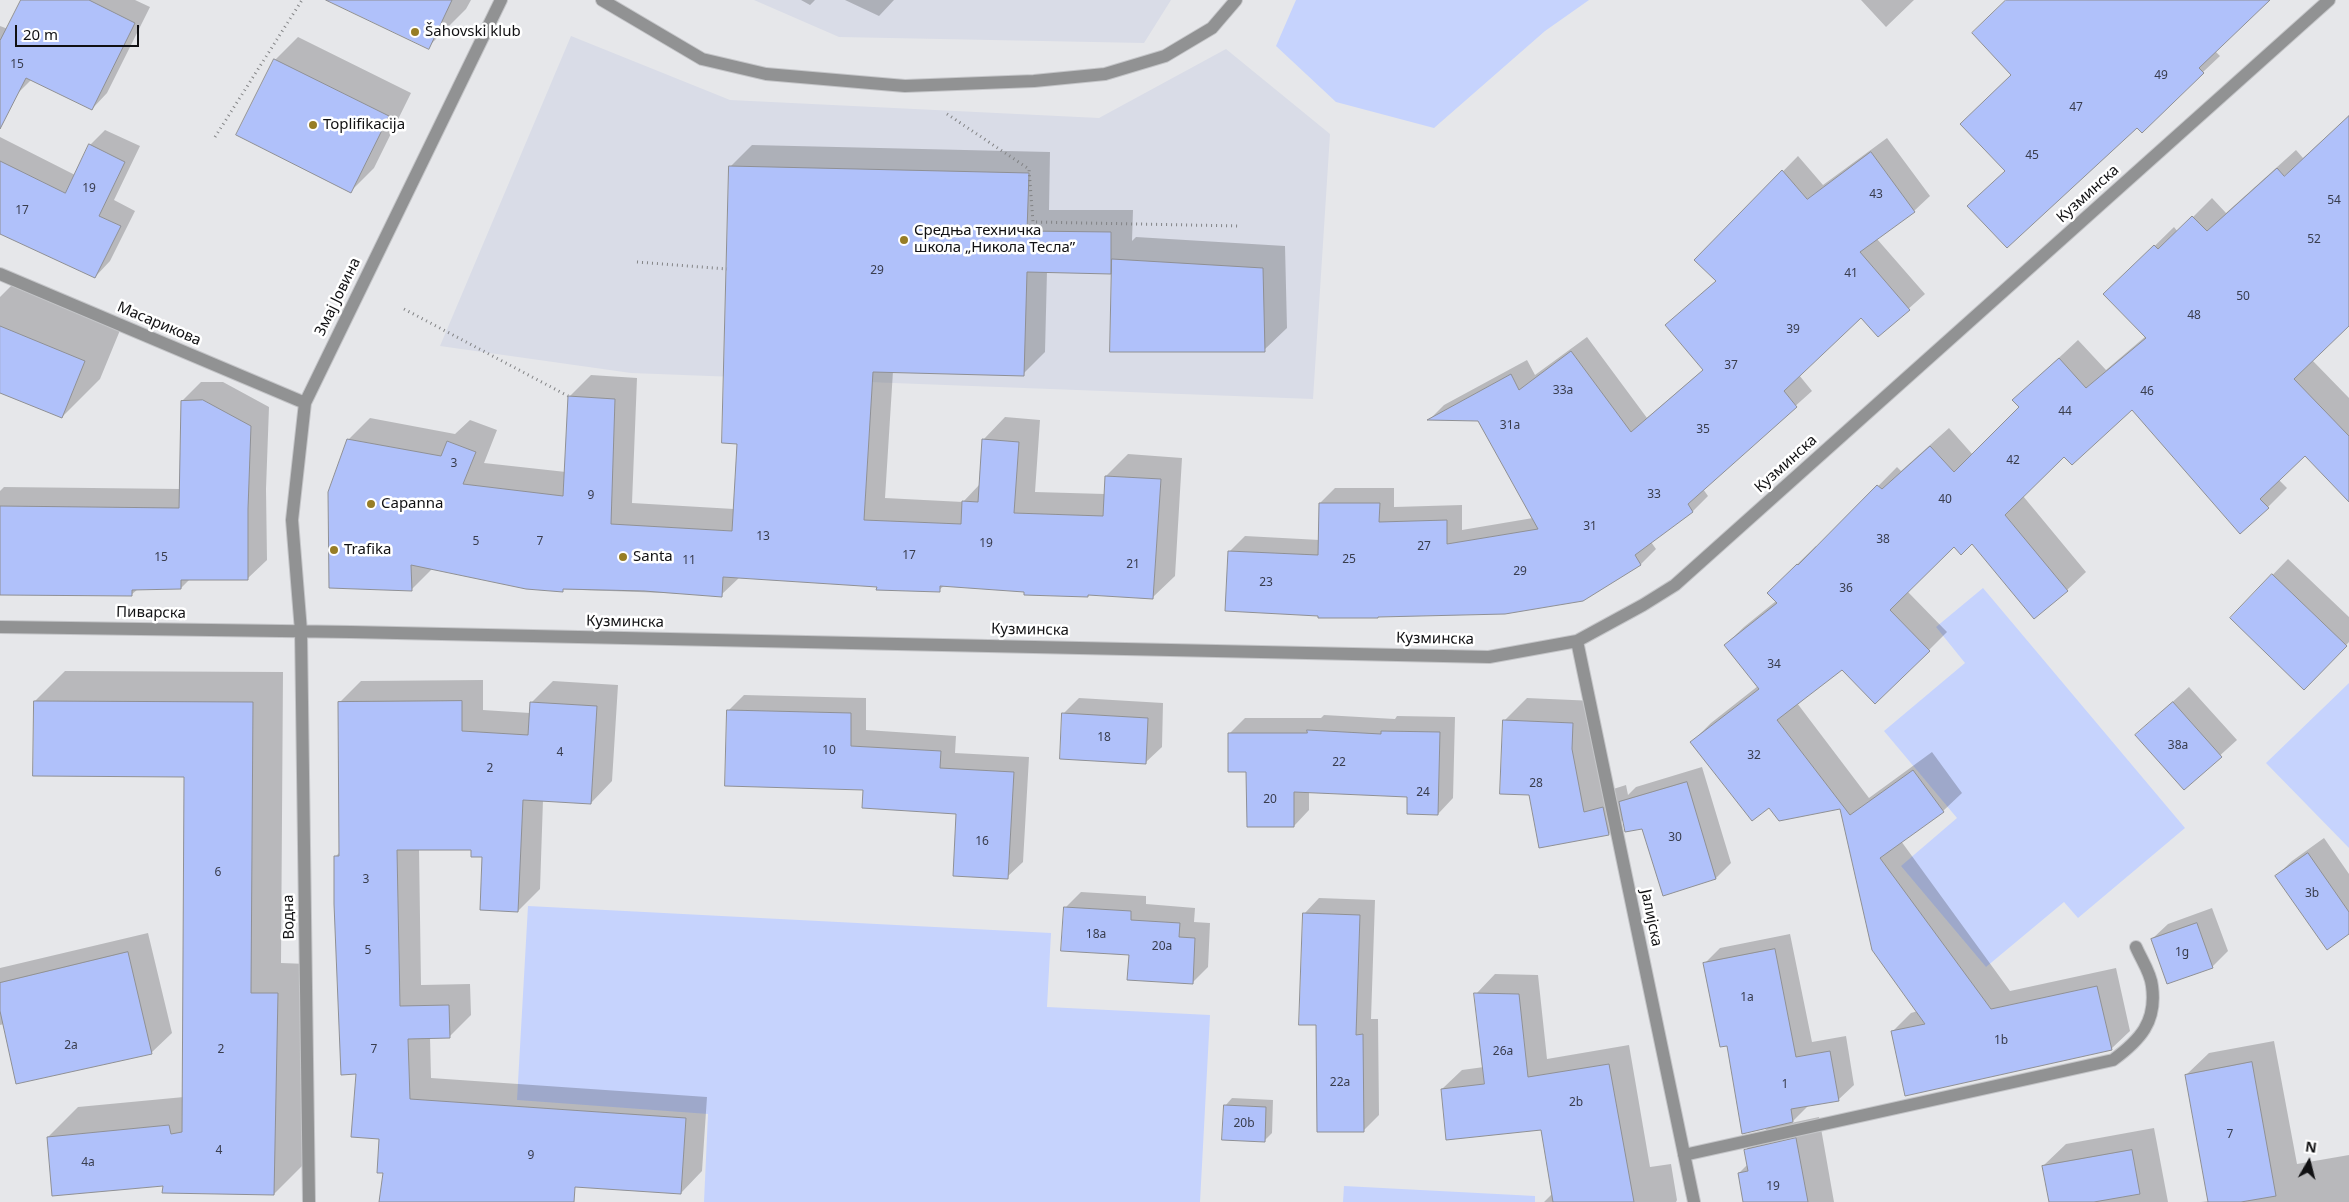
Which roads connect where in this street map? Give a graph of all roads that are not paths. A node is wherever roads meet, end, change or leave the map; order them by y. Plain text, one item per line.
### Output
1 (501, 0) edge
2 (602, 0) edge
3 (1236, 0) edge
4 (2329, 0) edge
5 (0, 274) edge
6 (305, 403) junction
7 (0, 627) edge
8 (301, 631) junction
9 (1577, 641) junction
10 (2136, 947) dead end
11 (1684, 1155) junction
12 (309, 1202) edge
13 (1694, 1202) edge

1 - 6 street, Змај Јовина
2 - 3 street
4 - 9 street, Кузминска
5 - 6 street, Масарикова
6 - 8 street, Змај Јовина
7 - 8 street, Пиварска
8 - 9 street, Кузминска
8 - 12 street, Водна
9 - 11 street, Јалијска
10 - 11 street
11 - 13 street, Јалијска

